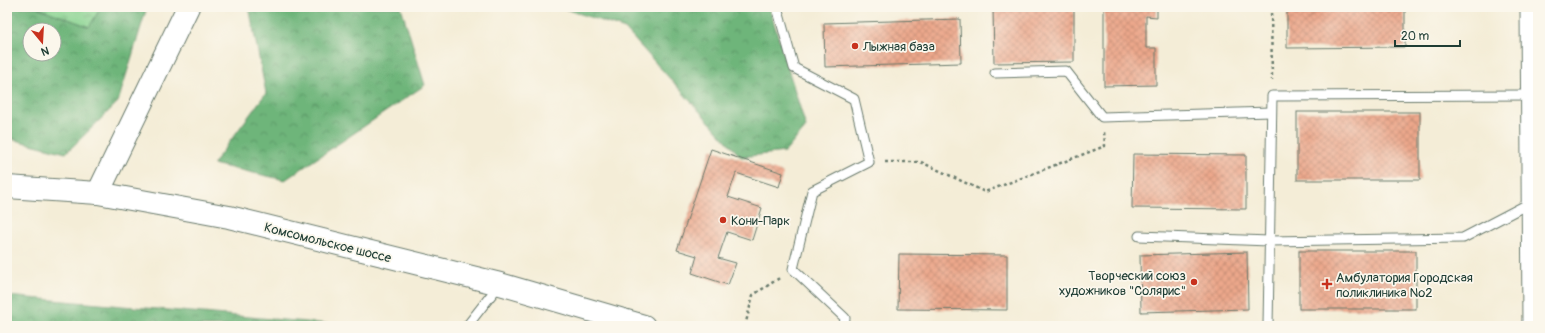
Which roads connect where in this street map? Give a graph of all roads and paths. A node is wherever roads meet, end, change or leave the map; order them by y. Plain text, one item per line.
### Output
1 (188, 7) edge
2 (776, 7) edge
3 (1272, 7) edge
4 (1530, 7) edge
5 (995, 73) dead end
6 (1534, 74) edge
7 (1531, 95) junction
8 (1272, 96) junction
9 (1271, 112) junction
10 (1102, 117) junction
11 (869, 162) junction
12 (7, 187) edge
13 (98, 193) junction
14 (1532, 202) junction
15 (1139, 236) dead end
16 (1269, 241) junction
17 (793, 269) junction
18 (500, 284) junction
19 (1535, 291) edge
20 (467, 326) edge
21 (644, 326) edge
22 (745, 326) edge
23 (844, 326) edge
24 (1268, 326) edge
25 (1532, 326) edge

1 - 13 main road
2 - 11 lane
3 - 8 path
4 - 6 street
5 - 10 lane
6 - 7 street
7 - 8 lane
7 - 14 street
8 - 9 lane
9 - 10 lane
9 - 16 lane
10 - 11 path
11 - 17 lane
12 - 13 main road, Комсомольское шоссе
13 - 18 main road, Комсомольское шоссе
14 - 16 lane
14 - 19 street
15 - 16 lane
16 - 24 lane
17 - 22 path
17 - 23 lane
18 - 20 lane
18 - 21 main road, Комсомольское шоссе
19 - 25 street

